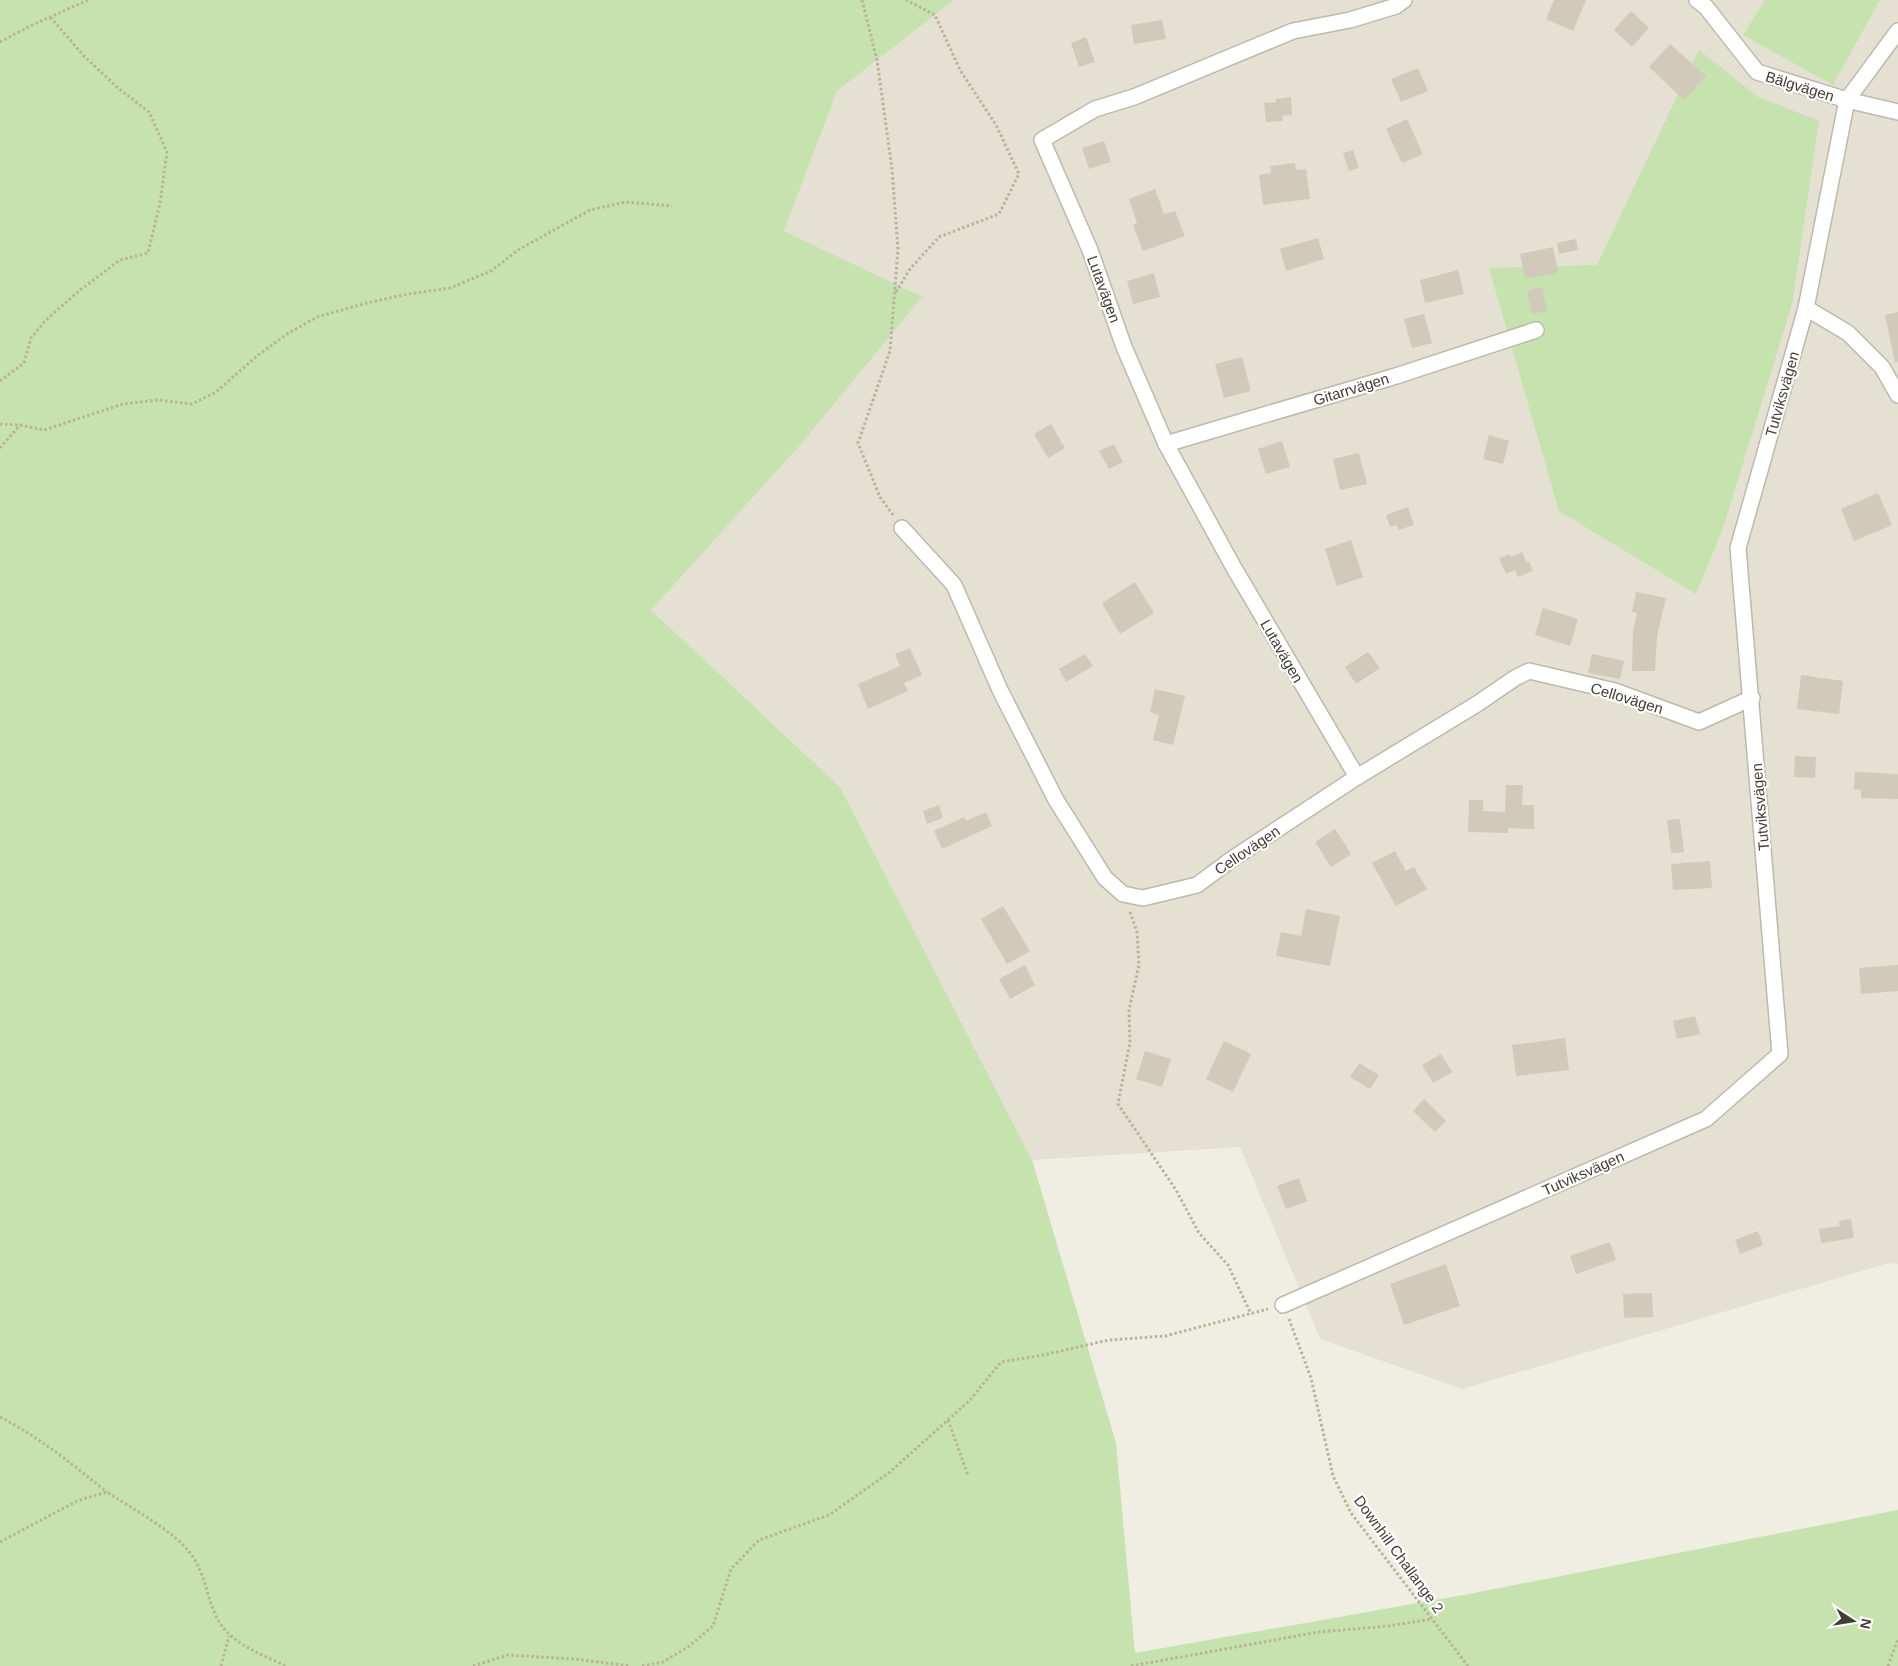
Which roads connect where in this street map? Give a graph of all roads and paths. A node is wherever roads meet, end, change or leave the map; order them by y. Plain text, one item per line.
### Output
1 (88, 0) edge
2 (862, 0) edge
3 (906, 0) edge
4 (1404, 0) edge
5 (1698, 0) edge
6 (50, 16) junction
7 (1898, 31) edge
8 (0, 42) edge
9 (1848, 100) junction
10 (1898, 112) edge
11 (672, 206) dead end
12 (895, 294) junction
13 (1806, 308) junction
14 (1536, 330) dead end
15 (0, 381) edge
16 (1898, 395) edge
17 (0, 424) edge
18 (20, 425) junction
19 (1166, 444) junction
20 (0, 448) edge
21 (902, 528) joint
22 (1752, 698) junction
23 (1357, 777) junction
24 (1123, 894) junction
25 (1283, 1305) junction
26 (1251, 1314) junction
27 (0, 1416) edge
28 (948, 1420) junction
29 (968, 1475) dead end
30 (107, 1492) junction
31 (0, 1542) edge
32 (1432, 1619) junction
33 (229, 1636) junction
34 (1898, 1639) edge
35 (221, 1666) edge
36 (286, 1666) edge
37 (473, 1666) edge
38 (630, 1666) edge
39 (642, 1666) edge
40 (1131, 1666) edge
41 (1468, 1666) edge
42 (1888, 1666) edge

1 - 6 path
2 - 12 path
3 - 12 path
4 - 19 street, Lutavägen
5 - 9 street, Bälgvägen
6 - 8 path
6 - 15 path
7 - 9 street, Tutviksvägen
9 - 10 street, Bälgvägen
9 - 13 street, Tutviksvägen
11 - 18 path
12 - 21 path
13 - 16 street
13 - 22 street, Tutviksvägen
14 - 19 street, Gitarrvägen
17 - 18 path
18 - 20 path
19 - 23 street, Lutavägen
21 - 24 street
22 - 23 street, Cellovägen
22 - 25 street, Tutviksvägen
23 - 24 street, Cellovägen
24 - 26 path
25 - 26 path
25 - 32 path, Downhill Challange 2
26 - 28 path
27 - 30 path
28 - 29 path
28 - 39 path
30 - 31 path
30 - 33 path
32 - 40 path
32 - 41 path, Downhill Challange 2
33 - 35 path
33 - 36 path
34 - 42 path
37 - 38 path

